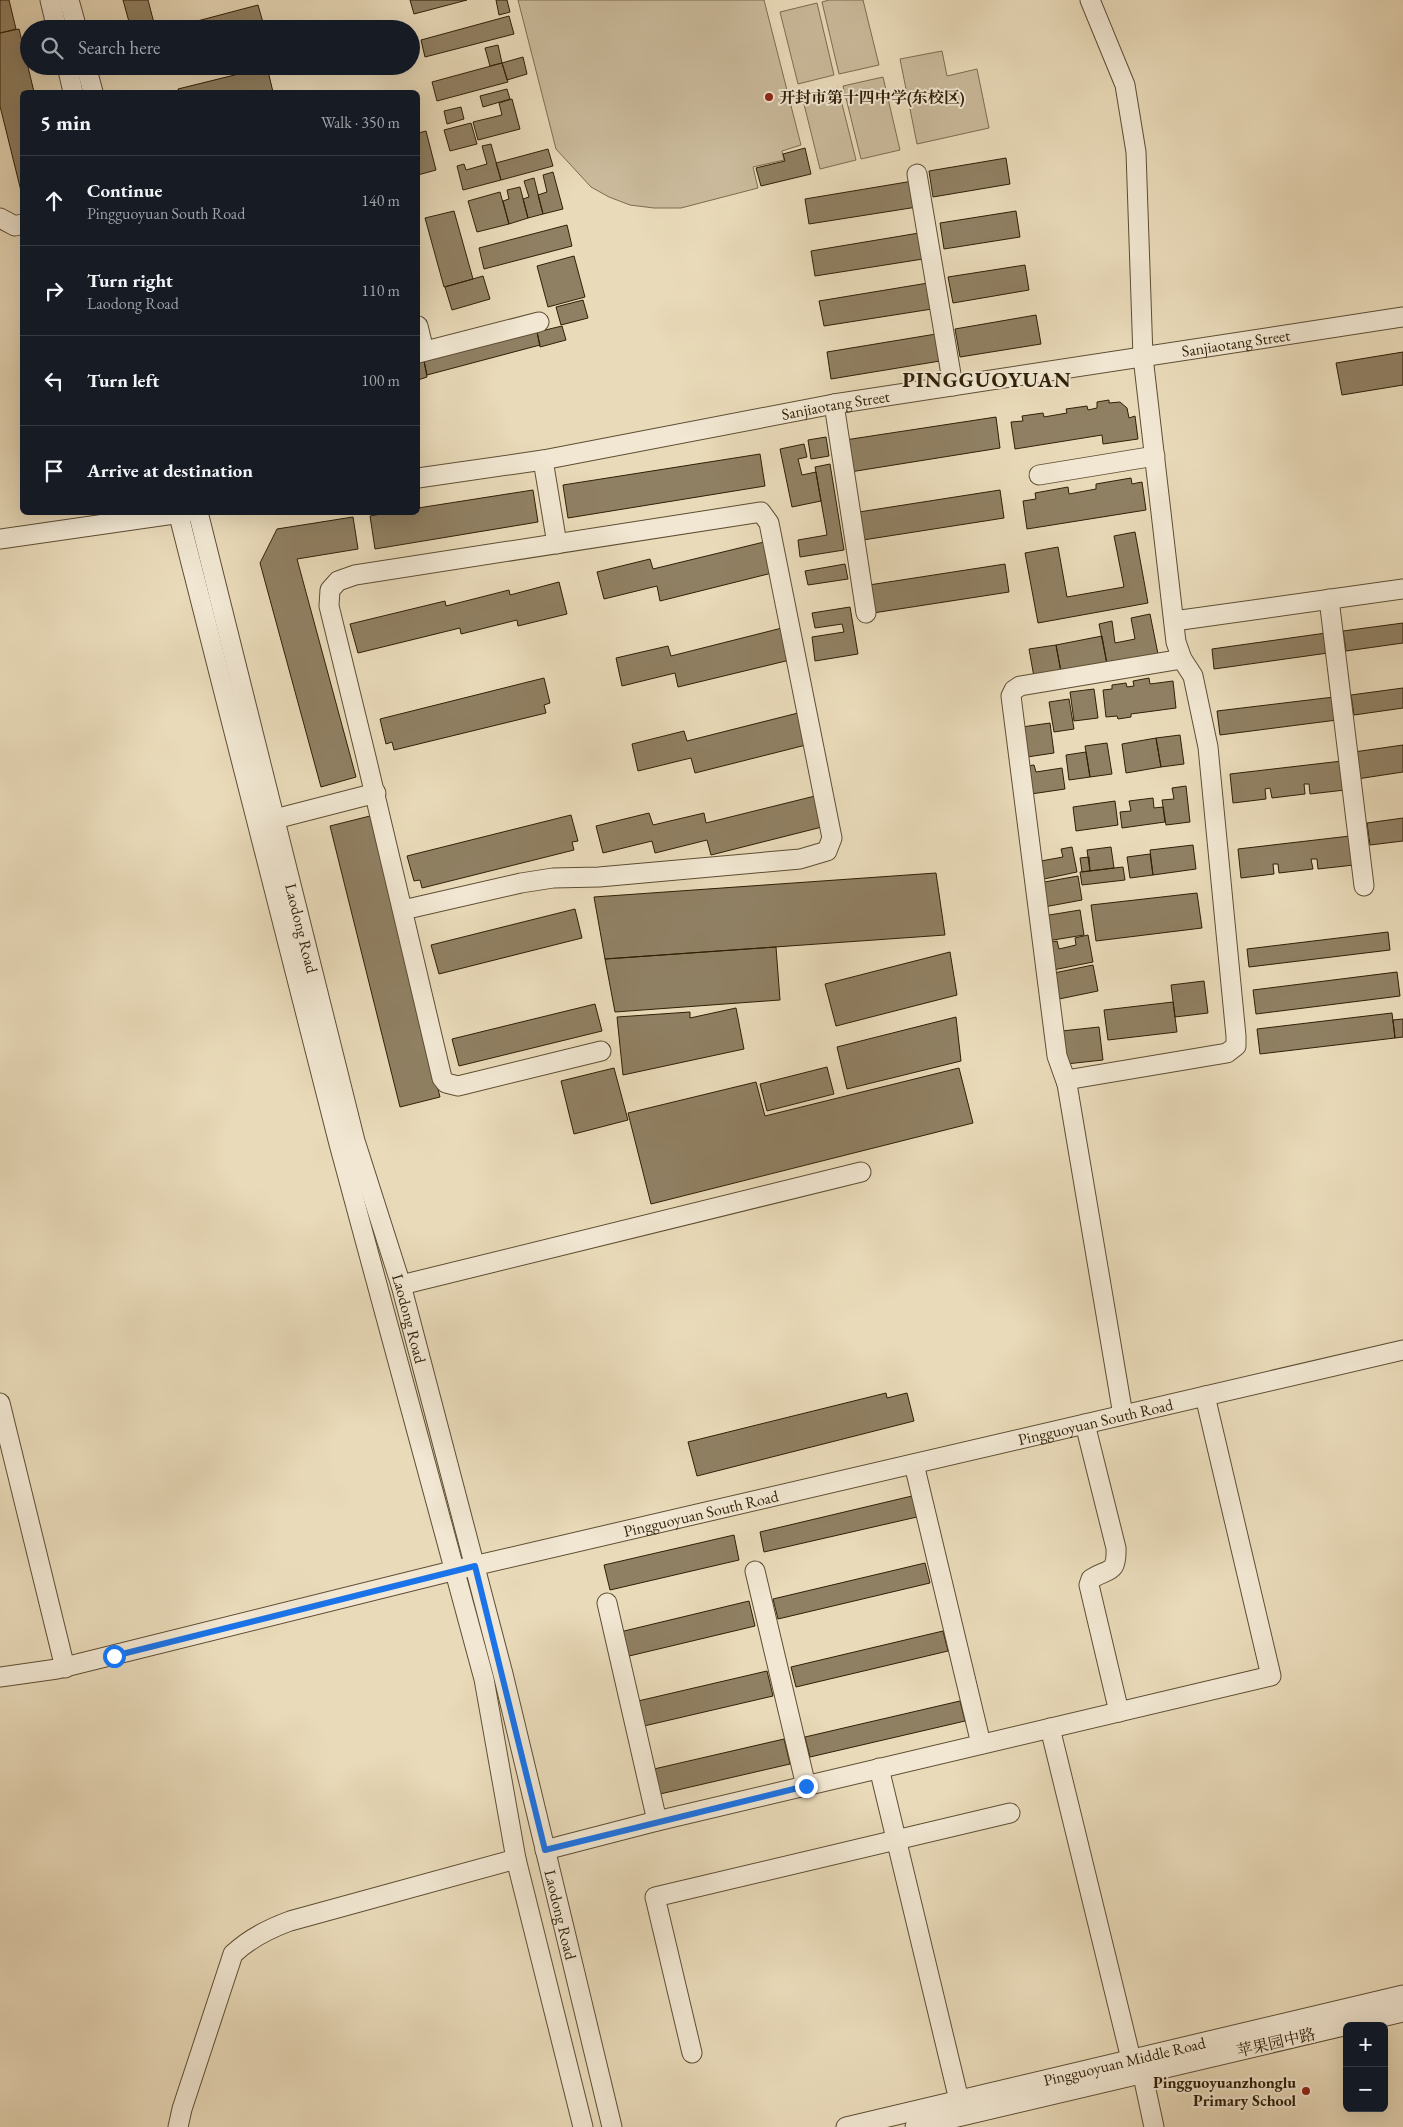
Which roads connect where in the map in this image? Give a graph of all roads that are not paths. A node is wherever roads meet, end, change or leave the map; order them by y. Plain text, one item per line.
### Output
1 (50, 0) edge
2 (70, 0) edge
3 (1090, 0) edge
4 (55, 20) edge
5 (75, 20) edge
6 (69, 75) edge
7 (88, 75) edge
8 (73, 90) edge
9 (92, 90) edge
10 (917, 174) dead end
11 (0, 218) edge
12 (20, 224) edge
13 (1403, 317) edge
14 (539, 322) dead end
15 (421, 352) edge
16 (1143, 357) junction
17 (953, 386) junction
18 (834, 404) junction
19 (1155, 456) junction
20 (544, 460) junction
21 (1039, 475) dead end
22 (420, 478) edge
23 (168, 515) edge
24 (182, 515) edge
25 (199, 515) edge
26 (0, 540) edge
27 (557, 544) junction
28 (1403, 589) edge
29 (1329, 599) junction
30 (866, 613) dead end
31 (1174, 621) junction
32 (1182, 659) junction
33 (376, 793) junction
34 (275, 819) junction
35 (1364, 886) dead end
36 (403, 910) junction
37 (601, 1051) dead end
38 (1067, 1084) junction
39 (861, 1172) dead end
40 (402, 1285) junction
41 (1403, 1350) edge
42 (1205, 1396) junction
43 (0, 1403) edge
44 (1123, 1415) junction
45 (1085, 1424) junction
46 (914, 1464) junction
47 (475, 1566) junction
48 (456, 1570) junction
49 (754, 1571) dead end
50 (607, 1603) dead end
51 (65, 1668) junction
52 (0, 1677) edge
53 (1119, 1712) junction
54 (1050, 1728) junction
55 (981, 1744) junction
56 (879, 1768) junction
57 (806, 1786) junction
58 (1010, 1813) dead end
59 (657, 1821) junction
60 (896, 1840) junction
61 (545, 1850) junction
62 (516, 1859) junction
63 (1403, 1995) edge
64 (1403, 2012) edge
65 (692, 2052) dead end
66 (1137, 2064) junction
67 (959, 2100) junction
68 (914, 2122) edge
69 (178, 2127) edge
70 (583, 2127) edge
71 (612, 2127) edge
72 (846, 2127) edge
73 (1154, 2127) edge

1 - 4 street
2 - 5 street
3 - 16 street
6 - 8 street
7 - 9 street
10 - 17 street
11 - 12 street
13 - 16 street, Sanjiaotang Street
14 - 15 street
16 - 17 street, Sanjiaotang Street
16 - 19 street
17 - 18 street, Sanjiaotang Street
18 - 20 street, Sanjiaotang Street
18 - 30 street
19 - 21 street
19 - 31 street
20 - 22 street, Sanjiaotang Street
20 - 27 street
23 - 26 street
24 - 48 street, Laodong Road
25 - 34 street, Laodong Road
27 - 33 street
27 - 36 street
28 - 29 street
29 - 31 street
29 - 35 street
31 - 32 street
32 - 38 street
32 - 38 street
33 - 34 street
33 - 36 street
34 - 40 street, Laodong Road
36 - 37 street
38 - 44 street
39 - 40 street
40 - 47 street, Laodong Road
41 - 42 street, Pingguoyuan South Road
42 - 44 street, Pingguoyuan South Road
42 - 53 street
43 - 51 street
44 - 45 street, Pingguoyuan South Road
45 - 46 street, Pingguoyuan South Road
45 - 53 street
46 - 47 street, Pingguoyuan South Road
46 - 55 street
47 - 48 street, Pingguoyuan South Road
47 - 61 street, Laodong Road
48 - 51 street, Pingguoyuan South Road
48 - 62 street, Laodong Road
49 - 57 street
50 - 59 street
51 - 52 street, Pingguoyuan South Road
53 - 54 street
54 - 55 street
54 - 66 street
55 - 56 street
56 - 57 street
56 - 60 street
57 - 59 street
58 - 60 street
59 - 61 street
60 - 65 street
60 - 67 street
61 - 71 street, Laodong Road
62 - 69 street
62 - 70 street, Laodong Road
63 - 66 street, Pingguoyuan Middle Road
64 - 66 street, 苹果园中路
66 - 67 street, Pingguoyuan Middle Road
66 - 68 street, 苹果园中路
66 - 73 street
67 - 68 street, Pingguoyuan Middle Road
68 - 72 street, Pingguoyuan Middle Road

